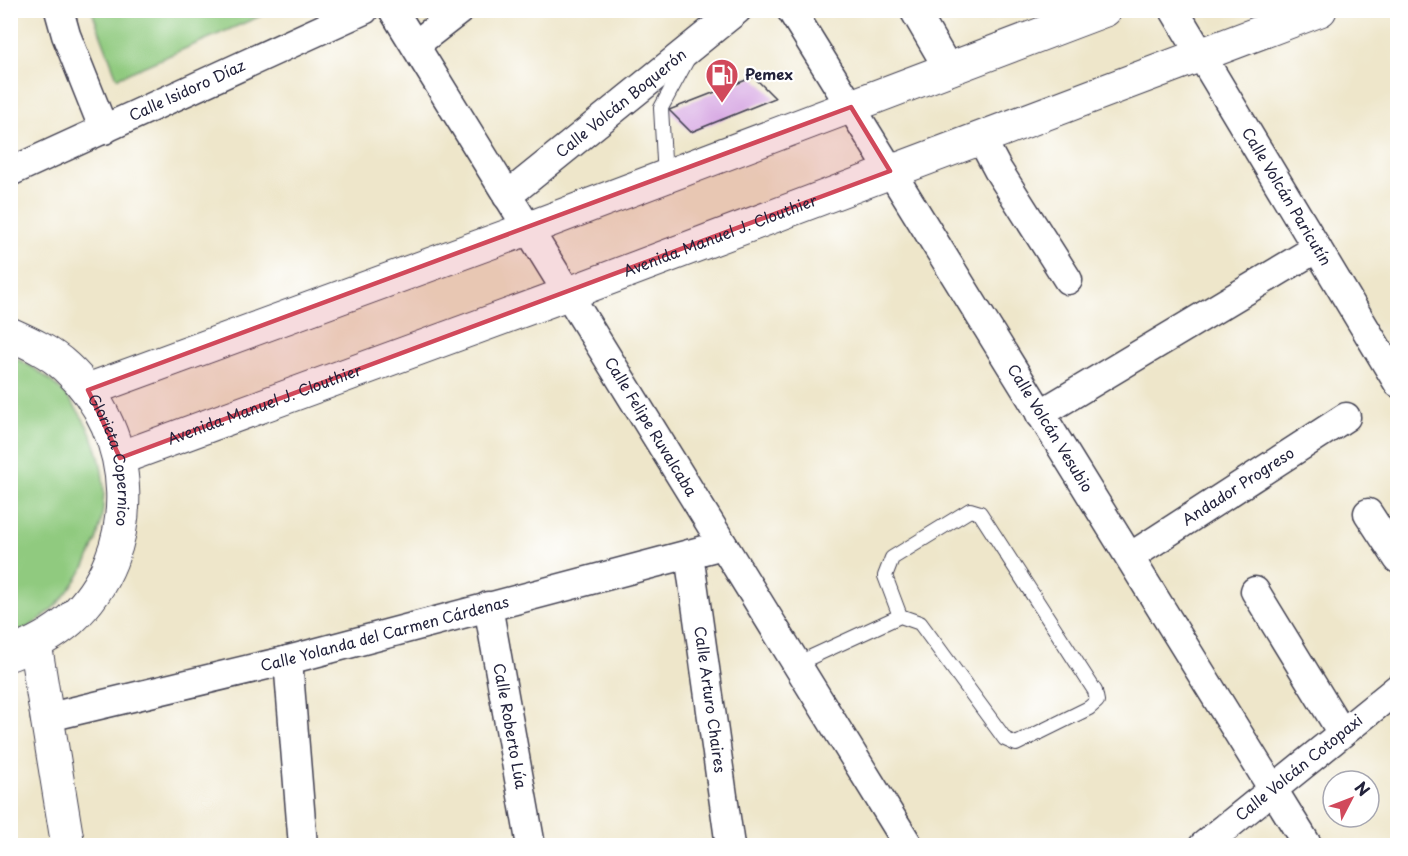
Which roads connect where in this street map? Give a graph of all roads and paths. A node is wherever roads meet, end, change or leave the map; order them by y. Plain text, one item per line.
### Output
1 (60, 10) edge
2 (364, 10) edge
3 (393, 10) edge
4 (460, 10) edge
5 (737, 10) edge
6 (791, 10) edge
7 (914, 10) edge
8 (1105, 10) edge
9 (1174, 10) edge
10 (1320, 10) edge
11 (696, 44) junction
12 (415, 45) junction
13 (1201, 55) junction
14 (949, 70) junction
15 (850, 107) junction
16 (104, 130) junction
17 (981, 138) junction
18 (890, 171) junction
19 (10, 172) edge
20 (665, 177) junction
21 (507, 196) junction
22 (527, 229) junction
23 (1317, 248) junction
24 (1068, 280) dead end
25 (567, 294) junction
26 (10, 334) edge
27 (1398, 383) edge
28 (88, 390) junction
29 (1040, 414) junction
30 (1346, 417) dead end
31 (120, 458) junction
32 (1368, 513) dead end
33 (723, 545) junction
34 (689, 554) junction
35 (1130, 557) junction
36 (1398, 559) edge
37 (1255, 591) dead end
38 (488, 606) junction
39 (900, 616) junction
40 (23, 649) edge
41 (288, 660) junction
42 (796, 664) junction
43 (1398, 688) edge
44 (45, 718) junction
45 (1342, 733) junction
46 (1275, 788) junction
47 (68, 846) edge
48 (303, 846) edge
49 (531, 846) edge
50 (730, 846) edge
51 (909, 846) edge
52 (1203, 846) edge
53 (1308, 846) edge

1 - 16 street
2 - 16 street, Calle Isidoro Díaz
3 - 12 street, Calle Felipe Ruvalcaba
4 - 12 street
5 - 11 street, Calle Volcán Boquerón
6 - 15 street, Calle Volcán Vesubio
7 - 14 street
8 - 14 main road
9 - 13 street, Calle Volcán Paricutín
10 - 13 main road, Avenida Manuel J. Clouthier
11 - 20 lane
11 - 21 street, Calle Volcán Boquerón
12 - 21 street, Calle Felipe Ruvalcaba
13 - 17 main road, Avenida Manuel J. Clouthier
13 - 23 street, Calle Volcán Paricutín
14 - 15 main road
15 - 18 street, Calle Volcán Vesubio
15 - 20 main road
16 - 19 street, Calle Isidoro Díaz
17 - 18 main road, Avenida Manuel J. Clouthier
17 - 24 street
18 - 25 main road, Avenida Manuel J. Clouthier
18 - 29 street, Calle Volcán Vesubio
20 - 22 main road
21 - 22 street, Calle Felipe Ruvalcaba
22 - 25 street, Calle Felipe Ruvalcaba
22 - 28 main road
23 - 27 street, Calle Volcán Paricutín
23 - 29 street
25 - 31 main road, Avenida Manuel J. Clouthier
25 - 33 street, Calle Felipe Ruvalcaba
26 - 28 main road, Glorieta Copernico
28 - 31 main road, Glorieta Copernico
29 - 35 street, Calle Volcán Vesubio
30 - 35 street, Andador Progreso
31 - 40 main road, Glorieta Copernico
32 - 36 street
33 - 34 street, Calle Yolanda del Carmen Cárdenas
33 - 42 street, Calle Felipe Ruvalcaba
34 - 38 street, Calle Yolanda del Carmen Cárdenas
34 - 50 street, Calle Arturo Chaires
35 - 46 street, Calle Volcán Vesubio
37 - 45 street
38 - 41 street, Calle Yolanda del Carmen Cárdenas
38 - 49 street, Calle Roberto Lúa
39 - 39 lane
39 - 42 lane
40 - 44 main road
41 - 44 street, Calle Yolanda del Carmen Cárdenas
41 - 48 street
42 - 51 street, Calle Felipe Ruvalcaba
43 - 45 street, Calle Volcán Cotopaxi
44 - 47 main road
45 - 46 street, Calle Volcán Cotopaxi
46 - 52 street, Calle Volcán Cotopaxi
46 - 53 street, Calle Volcán Vesubio

